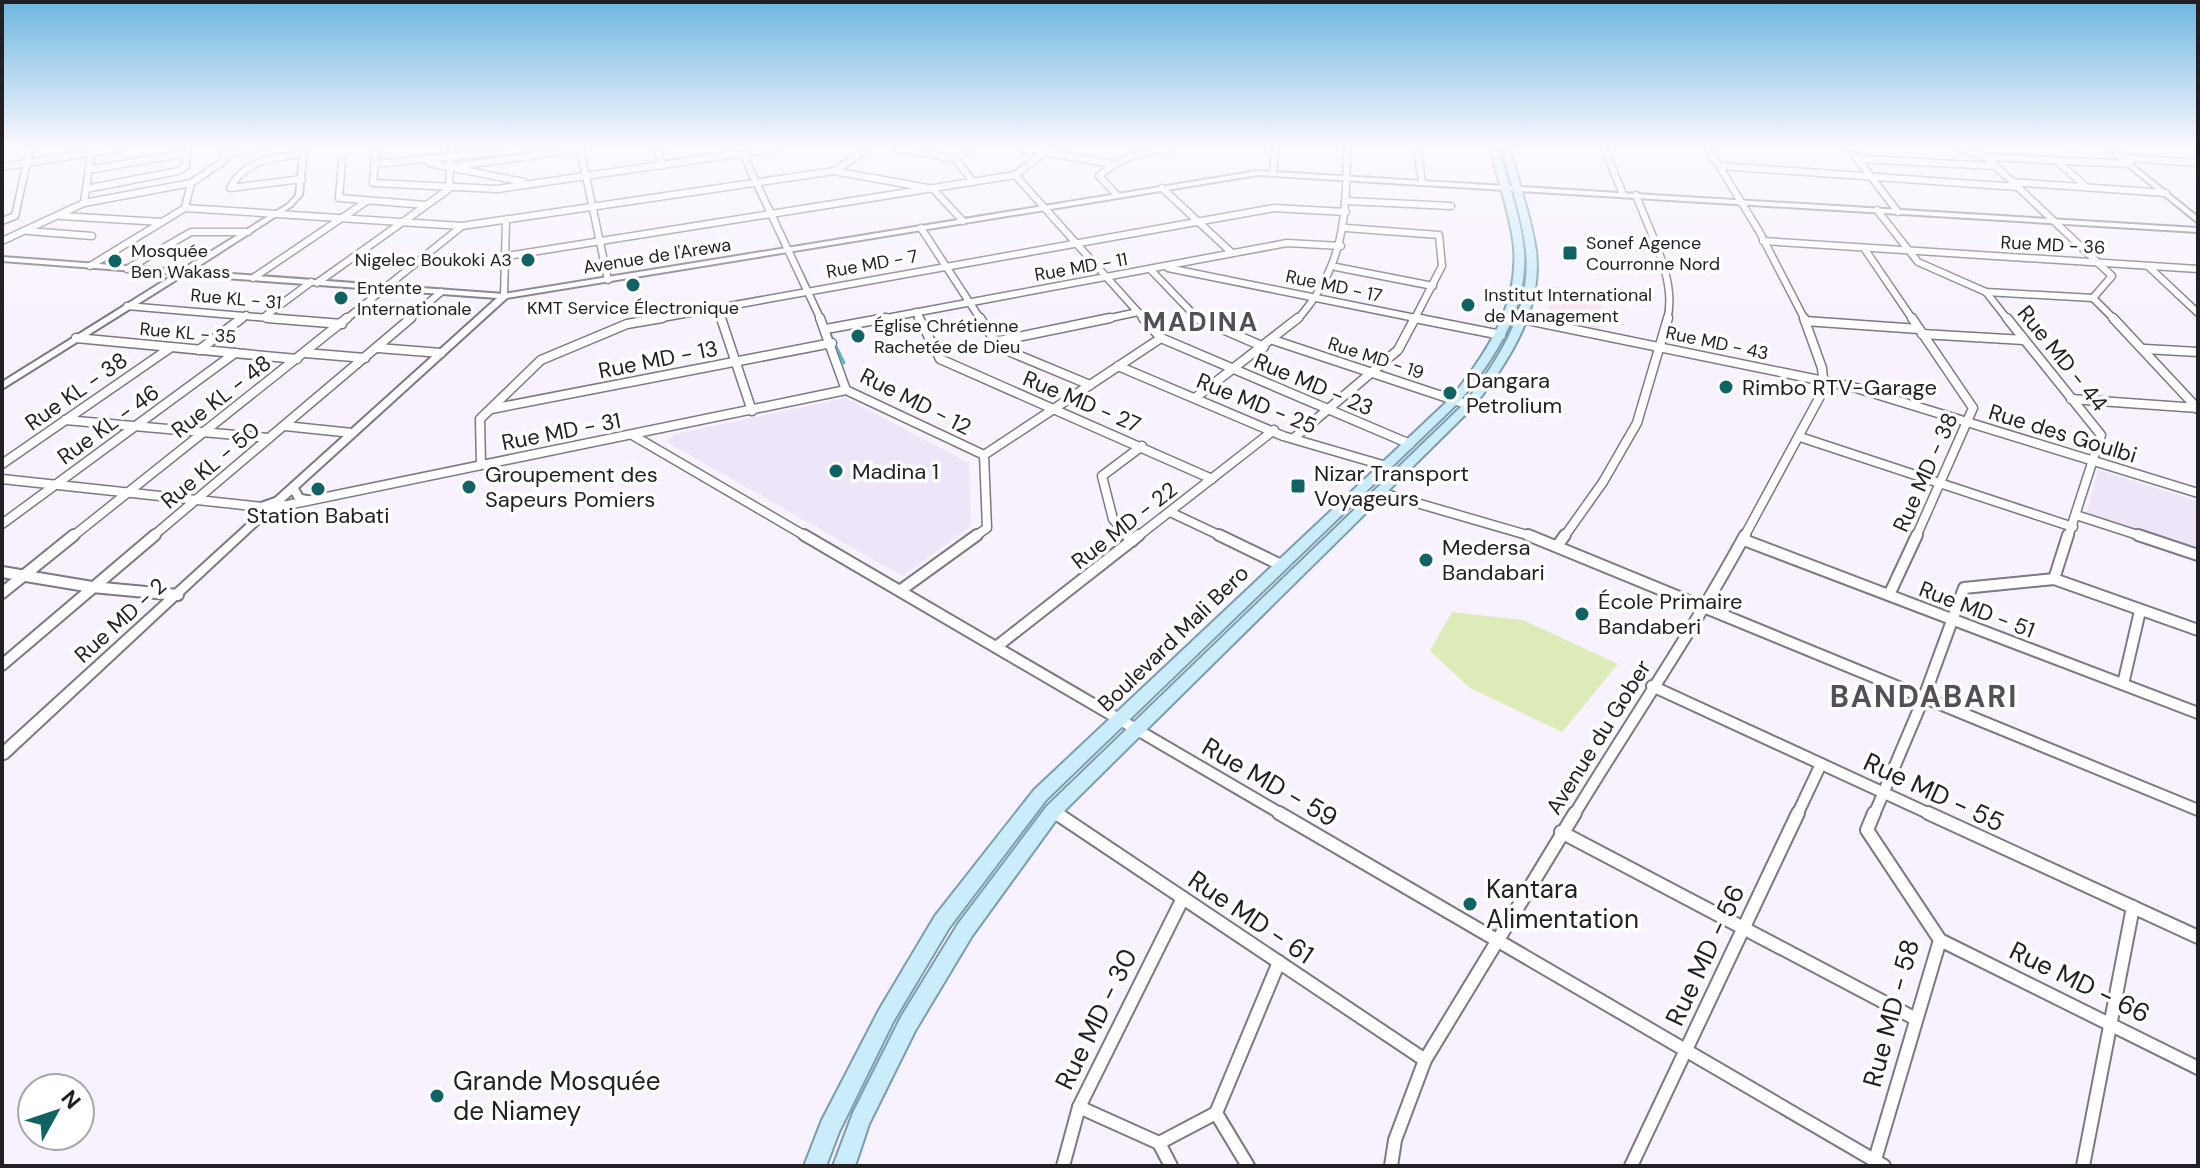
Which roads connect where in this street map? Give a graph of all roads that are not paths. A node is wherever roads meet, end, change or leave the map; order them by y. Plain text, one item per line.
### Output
1 (1743, 202) edge
2 (18, 203) edge
3 (84, 203) edge
4 (186, 203) edge
5 (293, 203) edge
6 (365, 203) edge
7 (389, 203) edge
8 (430, 203) edge
9 (592, 203) edge
10 (622, 203) edge
11 (767, 203) edge
12 (847, 203) edge
13 (946, 203) edge
14 (1040, 203) edge
15 (1075, 203) edge
16 (1178, 203) edge
17 (1348, 203) edge
18 (1379, 203) edge
19 (1514, 203) edge
20 (1639, 203) edge
21 (1751, 203) edge
22 (1891, 203) edge
23 (2033, 203) edge
24 (2177, 203) edge
25 (426, 205) junction
26 (1451, 206) dead end
27 (593, 207) junction
28 (185, 208) junction
29 (1045, 208) junction
30 (1877, 210) junction
31 (1346, 212) junction
32 (1898, 212) junction
33 (278, 214) junction
34 (773, 214) junction
35 (58, 216) junction
36 (342, 218) junction
37 (2, 221) edge
38 (506, 221) junction
39 (963, 221) junction
40 (1198, 221) junction
41 (2198, 221) edge
42 (162, 222) junction
43 (401, 222) junction
44 (2053, 222) junction
45 (462, 226) junction
46 (921, 228) junction
47 (1346, 228) junction
48 (25, 230) junction
49 (2198, 230) edge
50 (248, 232) junction
51 (92, 236) dead end
52 (2, 241) edge
53 (1763, 241) junction
54 (599, 242) junction
55 (1075, 242) junction
56 (1341, 246) junction
57 (1864, 248) junction
58 (789, 250) junction
59 (1908, 251) junction
60 (1232, 253) junction
61 (507, 256) junction
62 (2, 259) edge
63 (2096, 262) junction
64 (948, 265) junction
65 (90, 266) junction
66 (2148, 266) junction
67 (1161, 267) junction
68 (1336, 267) junction
69 (127, 269) junction
70 (1150, 269) junction
71 (2198, 269) edge
72 (183, 273) junction
73 (1106, 277) junction
74 (253, 278) junction
75 (608, 280) junction
76 (314, 282) junction
77 (1433, 286) junction
78 (385, 289) junction
79 (807, 289) junction
80 (441, 292) junction
81 (1986, 292) junction
82 (504, 296) junction
83 (1319, 297) junction
84 (2093, 298) junction
85 (970, 302) junction
86 (127, 306) junction
87 (717, 307) junction
88 (916, 312) junction
89 (1138, 312) junction
90 (2198, 313) edge
91 (246, 315) junction
92 (264, 317) junction
93 (1515, 317) junction
94 (1415, 318) junction
95 (1805, 321) junction
96 (342, 324) junction
97 (826, 329) junction
98 (1921, 332) junction
99 (1501, 335) junction
100 (76, 338) junction
101 (1161, 338) junction
102 (1273, 340) junction
103 (2024, 340) junction
104 (995, 341) junction
105 (832, 343) junction
106 (171, 347) junction
107 (1264, 347) junction
108 (378, 348) junction
109 (1661, 348) junction
110 (2145, 349) junction
111 (199, 350) junction
112 (2198, 352) edge
113 (235, 353) junction
114 (305, 353) junction
115 (441, 353) junction
116 (365, 358) junction
117 (297, 359) junction
118 (735, 362) junction
119 (1118, 366) junction
120 (1233, 369) junction
121 (1371, 373) junction
122 (1825, 382) junction
123 (1090, 385) junction
124 (2, 386) edge
125 (846, 390) junction
126 (1195, 398) junction
127 (2071, 399) junction
128 (1462, 403) junction
129 (2198, 408) edge
130 (491, 409) junction
131 (1054, 409) junction
132 (1328, 410) junction
133 (752, 411) junction
134 (65, 420) junction
135 (1969, 423) junction
136 (135, 426) junction
137 (285, 426) junction
138 (1274, 430) junction
139 (203, 433) junction
140 (352, 433) junction
141 (634, 436) junction
142 (1800, 437) junction
143 (269, 438) junction
144 (1294, 438) junction
145 (1410, 444) junction
146 (1142, 446) junction
147 (984, 455) junction
148 (2092, 461) junction
149 (2, 464) edge
150 (481, 465) junction
151 (1386, 466) junction
152 (2, 479) edge
153 (1212, 479) junction
154 (1941, 484) junction
155 (55, 486) junction
156 (293, 488) junction
157 (1379, 492) junction
158 (2198, 493) edge
159 (126, 494) junction
160 (314, 500) junction
161 (194, 502) junction
162 (281, 504) junction
163 (264, 510) junction
164 (1170, 512) junction
165 (2076, 515) junction
166 (2, 524) edge
167 (2073, 527) junction
168 (1744, 540) junction
169 (1132, 541) junction
170 (1558, 545) junction
171 (2198, 555) edge
172 (1281, 565) junction
173 (2, 572) edge
174 (23, 576) junction
175 (2054, 579) junction
176 (92, 587) junction
177 (901, 590) junction
178 (2, 593) edge
179 (178, 595) junction
180 (1889, 595) junction
181 (1243, 602) junction
182 (1706, 608) junction
183 (1258, 609) junction
184 (2140, 611) junction
185 (1952, 619) junction
186 (2198, 630) edge
187 (996, 647) junction
188 (2, 665) edge
189 (2123, 684) junction
190 (1652, 686) junction
191 (1924, 697) junction
192 (2198, 713) edge
193 (1119, 719) junction
194 (1135, 729) junction
195 (2, 755) edge
196 (1821, 764) junction
197 (1884, 793) junction
198 (2198, 810) edge
199 (1053, 811) junction
200 (1561, 832) junction
201 (1183, 898) junction
202 (2133, 907) junction
203 (1744, 928) junction
204 (2198, 937) edge
205 (1496, 939) junction
206 (1940, 940) junction
207 (1279, 962) junction
208 (1916, 1019) junction
209 (2110, 1025) junction
210 (1686, 1050) junction
211 (1425, 1060) junction
212 (2198, 1068) edge
213 (1079, 1107) junction
214 (1216, 1113) junction
215 (1159, 1143) junction
216 (1877, 1164) edge
217 (815, 1166) edge
218 (844, 1166) edge
219 (1063, 1166) edge
220 (1171, 1166) edge
221 (1248, 1166) edge
222 (1391, 1166) edge
223 (1631, 1166) edge
224 (2083, 1166) edge

1 - 53 street
2 - 37 street
3 - 35 street
4 - 28 street
5 - 33 street
6 - 36 street
7 - 25 street
8 - 25 street
9 - 27 street
10 - 27 street
11 - 34 street, Rue MD - 12
12 - 34 street
13 - 39 street
14 - 29 street
15 - 29 street, Avenue de l'Arewa
16 - 40 street
17 - 31 street
18 - 26 street
19 - 93 main road, Boulevard Mali Bero
20 - 109 street
21 - 30 street, Avenue de l'Arewa
22 - 32 street
23 - 44 street
24 - 41 street
25 - 43 street
27 - 38 street
27 - 54 street
28 - 33 street
28 - 42 street
29 - 39 street, Avenue de l'Arewa
29 - 55 street
30 - 32 street, Avenue de l'Arewa
30 - 59 street
31 - 40 street, Rue MD - 7
31 - 47 street
32 - 44 street, Avenue de l'Arewa
33 - 36 street
33 - 50 street
34 - 54 street
34 - 58 street, Rue MD - 12
35 - 42 street
35 - 48 street
36 - 43 street
36 - 74 street
38 - 45 street
38 - 61 street
39 - 46 street, Avenue de l'Arewa
40 - 55 street, Rue MD - 7
40 - 60 street
42 - 65 street
43 - 45 street
43 - 76 street
44 - 49 street, Avenue de l'Arewa
44 - 63 street
45 - 78 street, Rue KL - 48
46 - 58 street, Avenue de l'Arewa
46 - 64 street
47 - 56 street
47 - 77 street
48 - 51 street
48 - 52 street
50 - 69 street
50 - 72 street
53 - 57 street, Rue MD - 36
53 - 95 street
54 - 61 street
54 - 75 street
55 - 64 street, Rue MD - 7
55 - 73 street
56 - 60 street, Rue MD - 11
56 - 68 street
57 - 59 street, Rue MD - 36
57 - 98 street, Rue MD - 38
58 - 75 street, Avenue de l'Arewa
58 - 79 street, Rue MD - 12
59 - 63 street, Rue MD - 36
59 - 81 street
60 - 67 street, Rue MD - 11
61 - 82 street
62 - 65 street, Avenue de l'Arewa
63 - 66 street, Rue MD - 36
63 - 84 street
64 - 79 street, Rue MD - 7
64 - 85 street
65 - 69 street, Avenue de l'Arewa
66 - 71 street, Rue MD - 36
66 - 90 street
67 - 70 street, Rue MD - 11
67 - 83 street, Rue MD - 17
68 - 77 street
68 - 83 street
69 - 72 street, Avenue de l'Arewa
70 - 73 street, Rue MD - 11
70 - 107 street
72 - 74 street, Avenue de l'Arewa
72 - 86 street
73 - 85 street, Rue MD - 11
73 - 89 street
74 - 76 street, Avenue de l'Arewa
75 - 82 street, Avenue de l'Arewa
76 - 78 street, Avenue de l'Arewa
76 - 92 street
77 - 94 street
78 - 80 street, Avenue de l'Arewa
78 - 96 street, Rue KL - 48
79 - 87 street, Rue MD - 7
79 - 97 street, Rue MD - 12
80 - 82 street, Avenue de l'Arewa
80 - 108 street, Rue KL - 50
81 - 84 street
81 - 103 street, Rue MD - 44
82 - 115 street
83 - 94 street, Rue MD - 17
83 - 102 street
84 - 110 street
85 - 88 street, Rue MD - 11
85 - 104 street
86 - 91 street, Rue KL - 31
86 - 100 street
87 - 118 street
87 - 130 street, Rue MD - 7
88 - 97 street, Rue MD - 11
88 - 131 street, Rue MD - 27
89 - 101 street
89 - 104 street
91 - 92 street, Rue KL - 31
91 - 111 street
92 - 96 street, Rue KL - 31
93 - 99 main road, Boulevard Mali Bero
93 - 109 street, Rue MD - 43
93 - 128 main road, Boulevard Mali Bero
94 - 99 street, Rue MD - 17
94 - 121 street
95 - 98 street
95 - 122 street
96 - 114 street, Rue KL - 48
97 - 105 street, Rue MD - 12
98 - 103 street
98 - 135 street, Rue MD - 38
99 - 128 main road, Boulevard Mali Bero
100 - 106 street, Rue KL - 35
100 - 124 street
101 - 119 street
101 - 120 street, Rue MD - 23
102 - 107 street
102 - 121 street, Rue MD - 19
103 - 127 street, Rue MD - 44
104 - 123 street
105 - 118 street, Rue MD - 13
105 - 125 street, Rue MD - 12
106 - 111 street, Rue KL - 35
106 - 134 street, Rue KL - 38
107 - 120 street
108 - 115 street
108 - 116 street, Rue KL - 50
109 - 122 street, Rue MD - 43
109 - 170 street
110 - 112 street
110 - 129 street
111 - 113 street, Rue KL - 35
113 - 117 street, Rue KL - 35
113 - 136 street, Rue KL - 46
114 - 116 street
114 - 117 street, Rue KL - 48
115 - 140 street
116 - 137 street, Rue KL - 50
117 - 139 street, Rue KL - 48
118 - 130 street, Rue MD - 13
118 - 133 street
119 - 123 street
119 - 126 street, Rue MD - 25
120 - 126 street
120 - 132 street, Rue MD - 23
121 - 128 street, Rue MD - 19
121 - 132 street
122 - 135 street, Rue des Goulbi
122 - 142 street, Avenue du Gober
123 - 131 street
125 - 133 street, Rue MD - 31
125 - 147 street, Rue MD - 12
126 - 138 street, Rue MD - 25
127 - 129 street
127 - 148 street, Rue MD - 44
128 - 145 main road, Boulevard Mali Bero
128 - 157 main road, Boulevard Mali Bero
130 - 150 street, Rue MD - 7
131 - 146 street, Rue MD - 27
131 - 147 street
132 - 144 street
132 - 145 street, Rue MD - 23
133 - 141 street, Rue MD - 31
134 - 136 street
134 - 149 street, Rue KL - 38
135 - 148 street, Rue des Goulbi
135 - 154 street, Rue MD - 38
136 - 139 street
136 - 155 street, Rue KL - 46
137 - 140 street
137 - 143 street, Rue KL - 50
138 - 144 street, Rue MD - 25
138 - 153 street, Rue MD - 22
139 - 143 street
139 - 159 street, Rue KL - 48
140 - 156 street
141 - 150 street, Rue MD - 31
141 - 177 street, Rue MD - 59
142 - 154 street
142 - 168 street, Avenue du Gober
143 - 161 street, Rue KL - 50
144 - 151 street, Rue MD - 25
145 - 151 main road, Boulevard Mali Bero
146 - 153 street, Rue MD - 27
146 - 169 street
147 - 177 street, Rue MD - 12
148 - 158 street, Rue des Goulbi
148 - 165 street, Rue MD - 44
150 - 160 street, Rue MD - 31
151 - 172 main road, Boulevard Mali Bero
152 - 155 street
153 - 164 street, Rue MD - 22
154 - 167 street
154 - 180 street, Rue MD - 38
155 - 159 street
155 - 166 street, Rue KL - 46
156 - 160 street
156 - 162 street
157 - 170 street
157 - 183 main road, Boulevard Mali Bero
159 - 161 street
159 - 174 street, Rue KL - 48
160 - 162 street, Rue MD - 31
161 - 163 street
161 - 176 street, Rue KL - 50
162 - 163 street
163 - 179 street, Rue MD - 2
164 - 169 street, Rue MD - 22
164 - 172 street
165 - 167 street, Rue MD - 44
165 - 171 street
167 - 175 street, Rue MD - 44
168 - 180 street, Rue MD - 51
168 - 182 street, Avenue du Gober
169 - 187 street, Rue MD - 22
170 - 182 street
172 - 181 main road, Boulevard Mali Bero
173 - 174 street
174 - 176 street
174 - 178 street, Rue KL - 48
175 - 184 street
175 - 185 street, Rue MD - 58
176 - 179 street
176 - 188 street, Rue KL - 50
177 - 187 street, Rue MD - 59
179 - 195 street, Rue MD - 2
180 - 185 street, Rue MD - 51
181 - 183 main road
181 - 193 main road, Boulevard Mali Bero
182 - 190 street, Avenue du Gober
182 - 191 street
183 - 194 main road, Boulevard Mali Bero
184 - 186 street
184 - 189 street
185 - 189 street, Rue MD - 51
185 - 191 street, Rue MD - 58
187 - 193 street, Rue MD - 59
189 - 192 street, Rue MD - 51
190 - 196 street, Rue MD - 55
190 - 200 street, Avenue du Gober
191 - 197 street, Rue MD - 58
191 - 198 street
193 - 194 street, Rue MD - 59
193 - 217 main road, Boulevard Mali Bero
194 - 199 main road, Boulevard Mali Bero
194 - 205 street, Rue MD - 59
196 - 197 street, Rue MD - 55
196 - 203 street, Rue MD - 56
197 - 202 street, Rue MD - 55
197 - 206 street, Rue MD - 58
199 - 201 street, Rue MD - 61
199 - 218 main road, Boulevard Mali Bero
200 - 203 street
200 - 205 street, Avenue du Gober
201 - 207 street, Rue MD - 61
201 - 213 street, Rue MD - 30
202 - 204 street, Rue MD - 55
202 - 209 street
203 - 208 street
203 - 210 street, Rue MD - 56
205 - 210 street, Rue MD - 59
205 - 211 street, Avenue du Gober
206 - 208 street, Rue MD - 58
206 - 209 street, Rue MD - 66
207 - 211 street, Rue MD - 61
207 - 214 street
208 - 216 street, Rue MD - 58
209 - 212 street, Rue MD - 66
209 - 224 street
210 - 216 street, Rue MD - 59
210 - 223 street, Rue MD - 56
211 - 222 street, Avenue du Gober
213 - 215 street
213 - 219 street, Rue MD - 30
214 - 215 street
214 - 221 street
215 - 220 street

